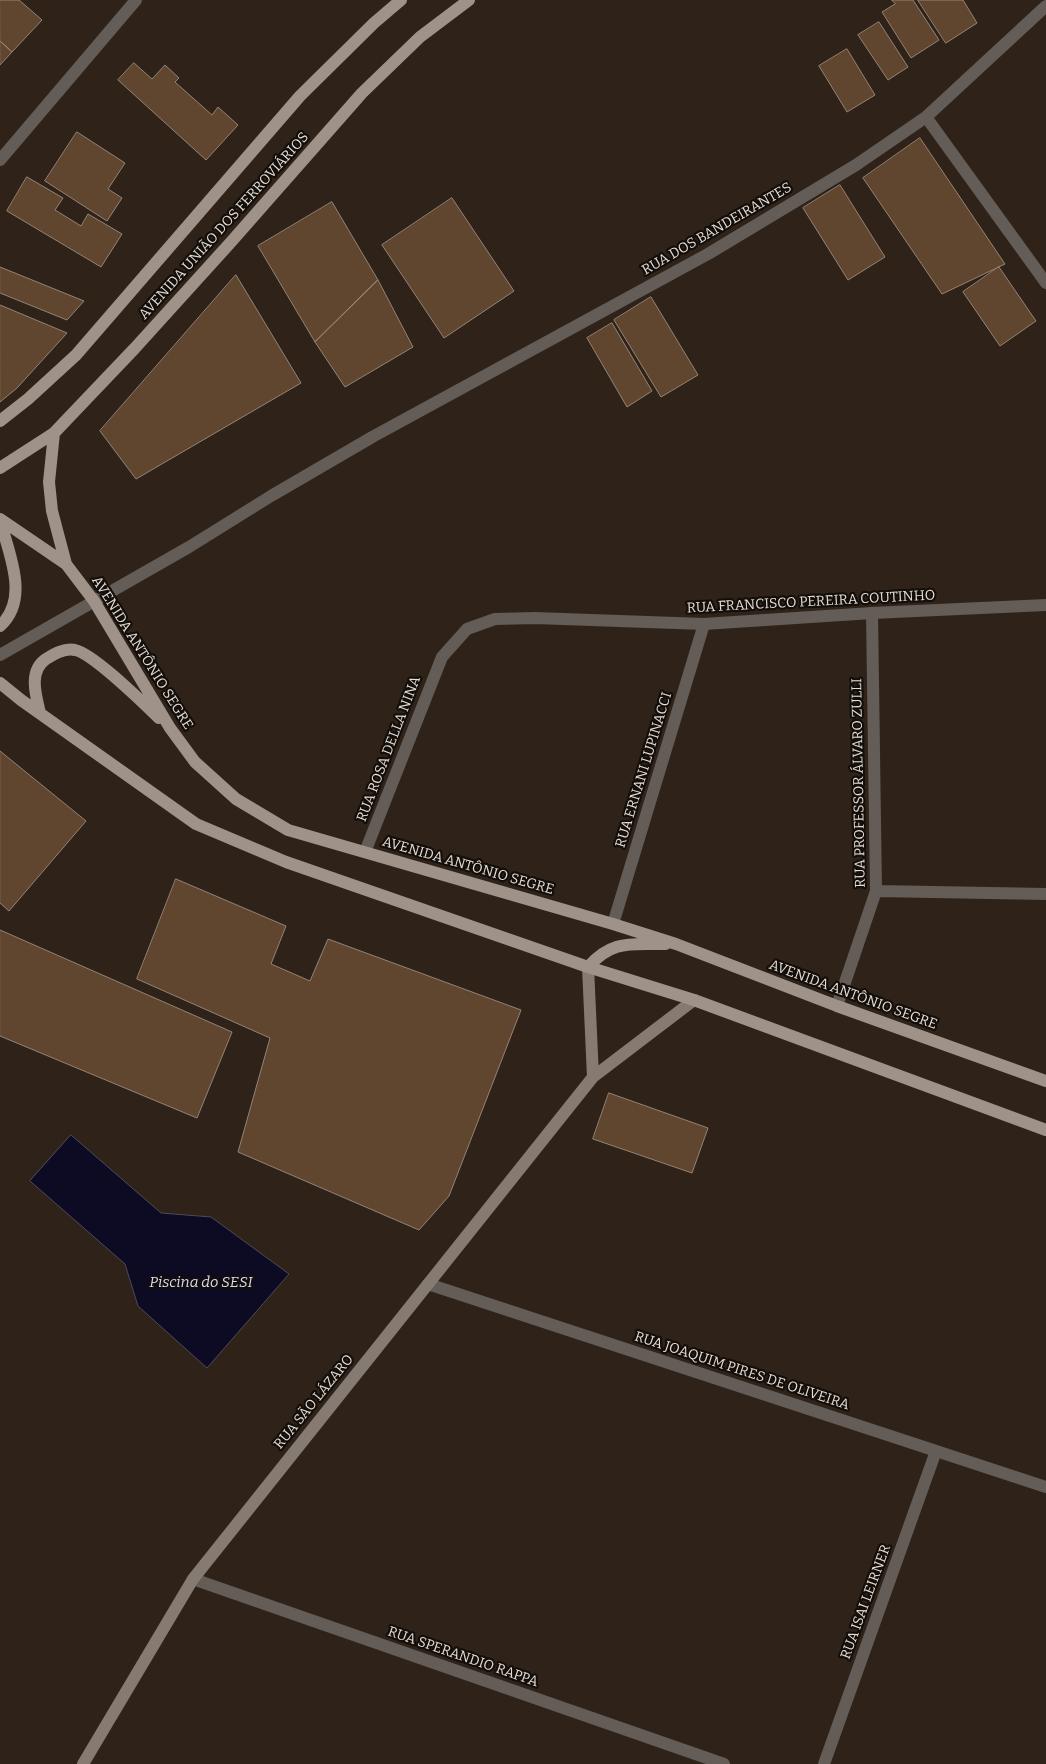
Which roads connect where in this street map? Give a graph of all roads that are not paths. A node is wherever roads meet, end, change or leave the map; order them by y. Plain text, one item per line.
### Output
1 (136, 0) edge
2 (401, 0) edge
3 (469, 0) edge
4 (1046, 6) edge
5 (926, 117) junction
6 (0, 160) edge
7 (1046, 283) edge
8 (0, 421) edge
9 (54, 433) junction
10 (0, 468) edge
11 (0, 520) edge
12 (66, 564) junction
13 (94, 601) junction
14 (1046, 605) edge
15 (872, 613) junction
16 (704, 624) junction
17 (0, 626) edge
18 (0, 655) edge
19 (442, 657) joint
20 (0, 683) edge
21 (40, 713) junction
22 (170, 728) junction
23 (365, 852) junction
24 (876, 892) junction
25 (1046, 894) edge
26 (613, 924) junction
27 (676, 944) junction
28 (588, 967) junction
29 (694, 1000) junction
30 (837, 1006) junction
31 (593, 1077) junction
32 (1046, 1081) edge
33 (1046, 1130) edge
34 (428, 1284) junction
35 (936, 1450) junction
36 (1046, 1487) edge
37 (193, 1579) junction
38 (83, 1764) edge
39 (724, 1764) edge
40 (824, 1764) edge

1 - 6 street
2 - 8 main road, AVENIDA UNIÃO DOS FERROVIÁRIOS
3 - 9 main road, AVENIDA UNIÃO DOS FERROVIÁRIOS
4 - 5 street, RUA DOS BANDEIRANTES
5 - 7 street
5 - 13 street, RUA DOS BANDEIRANTES
9 - 10 main road, AVENIDA UNIÃO DOS FERROVIÁRIOS
9 - 12 main road
11 - 12 main road, AVENIDA ANTÔNIO SEGRE
11 - 17 main road
12 - 13 main road, AVENIDA ANTÔNIO SEGRE
13 - 18 street, RUA DOS BANDEIRANTES
13 - 22 main road, AVENIDA ANTÔNIO SEGRE
14 - 15 street, RUA FRANCISCO PEREIRA COUTINHO
15 - 16 street, RUA FRANCISCO PEREIRA COUTINHO
15 - 24 street, RUA PROFESSOR ÁLVARO ZULLI
16 - 19 street, RUA FRANCISCO PEREIRA COUTINHO
16 - 26 street, RUA ERNANI LUPINACCI
19 - 23 street, RUA ROSA DELLA NINA
20 - 21 main road
21 - 22 main road
21 - 28 main road
22 - 23 main road, AVENIDA ANTÔNIO SEGRE
23 - 26 main road, AVENIDA ANTÔNIO SEGRE
24 - 25 street
24 - 30 street, RUA PROFESSOR ÁLVARO ZULLI
26 - 27 main road, AVENIDA ANTÔNIO SEGRE
27 - 28 main road
27 - 30 main road, AVENIDA ANTÔNIO SEGRE
28 - 29 main road
28 - 31 main road
29 - 31 main road, RUA SÃO LÁZARO
29 - 33 main road
30 - 32 main road, AVENIDA ANTÔNIO SEGRE
31 - 34 main road, RUA SÃO LÁZARO
34 - 35 street, RUA JOAQUIM PIRES DE OLIVEIRA
34 - 37 main road, RUA SÃO LÁZARO
35 - 36 street, RUA JOAQUIM PIRES DE OLIVEIRA
35 - 40 street, RUA ISAI LEIRNER
37 - 38 main road, RUA SÃO LÁZARO
37 - 39 street, RUA SPERANDIO RAPPA

